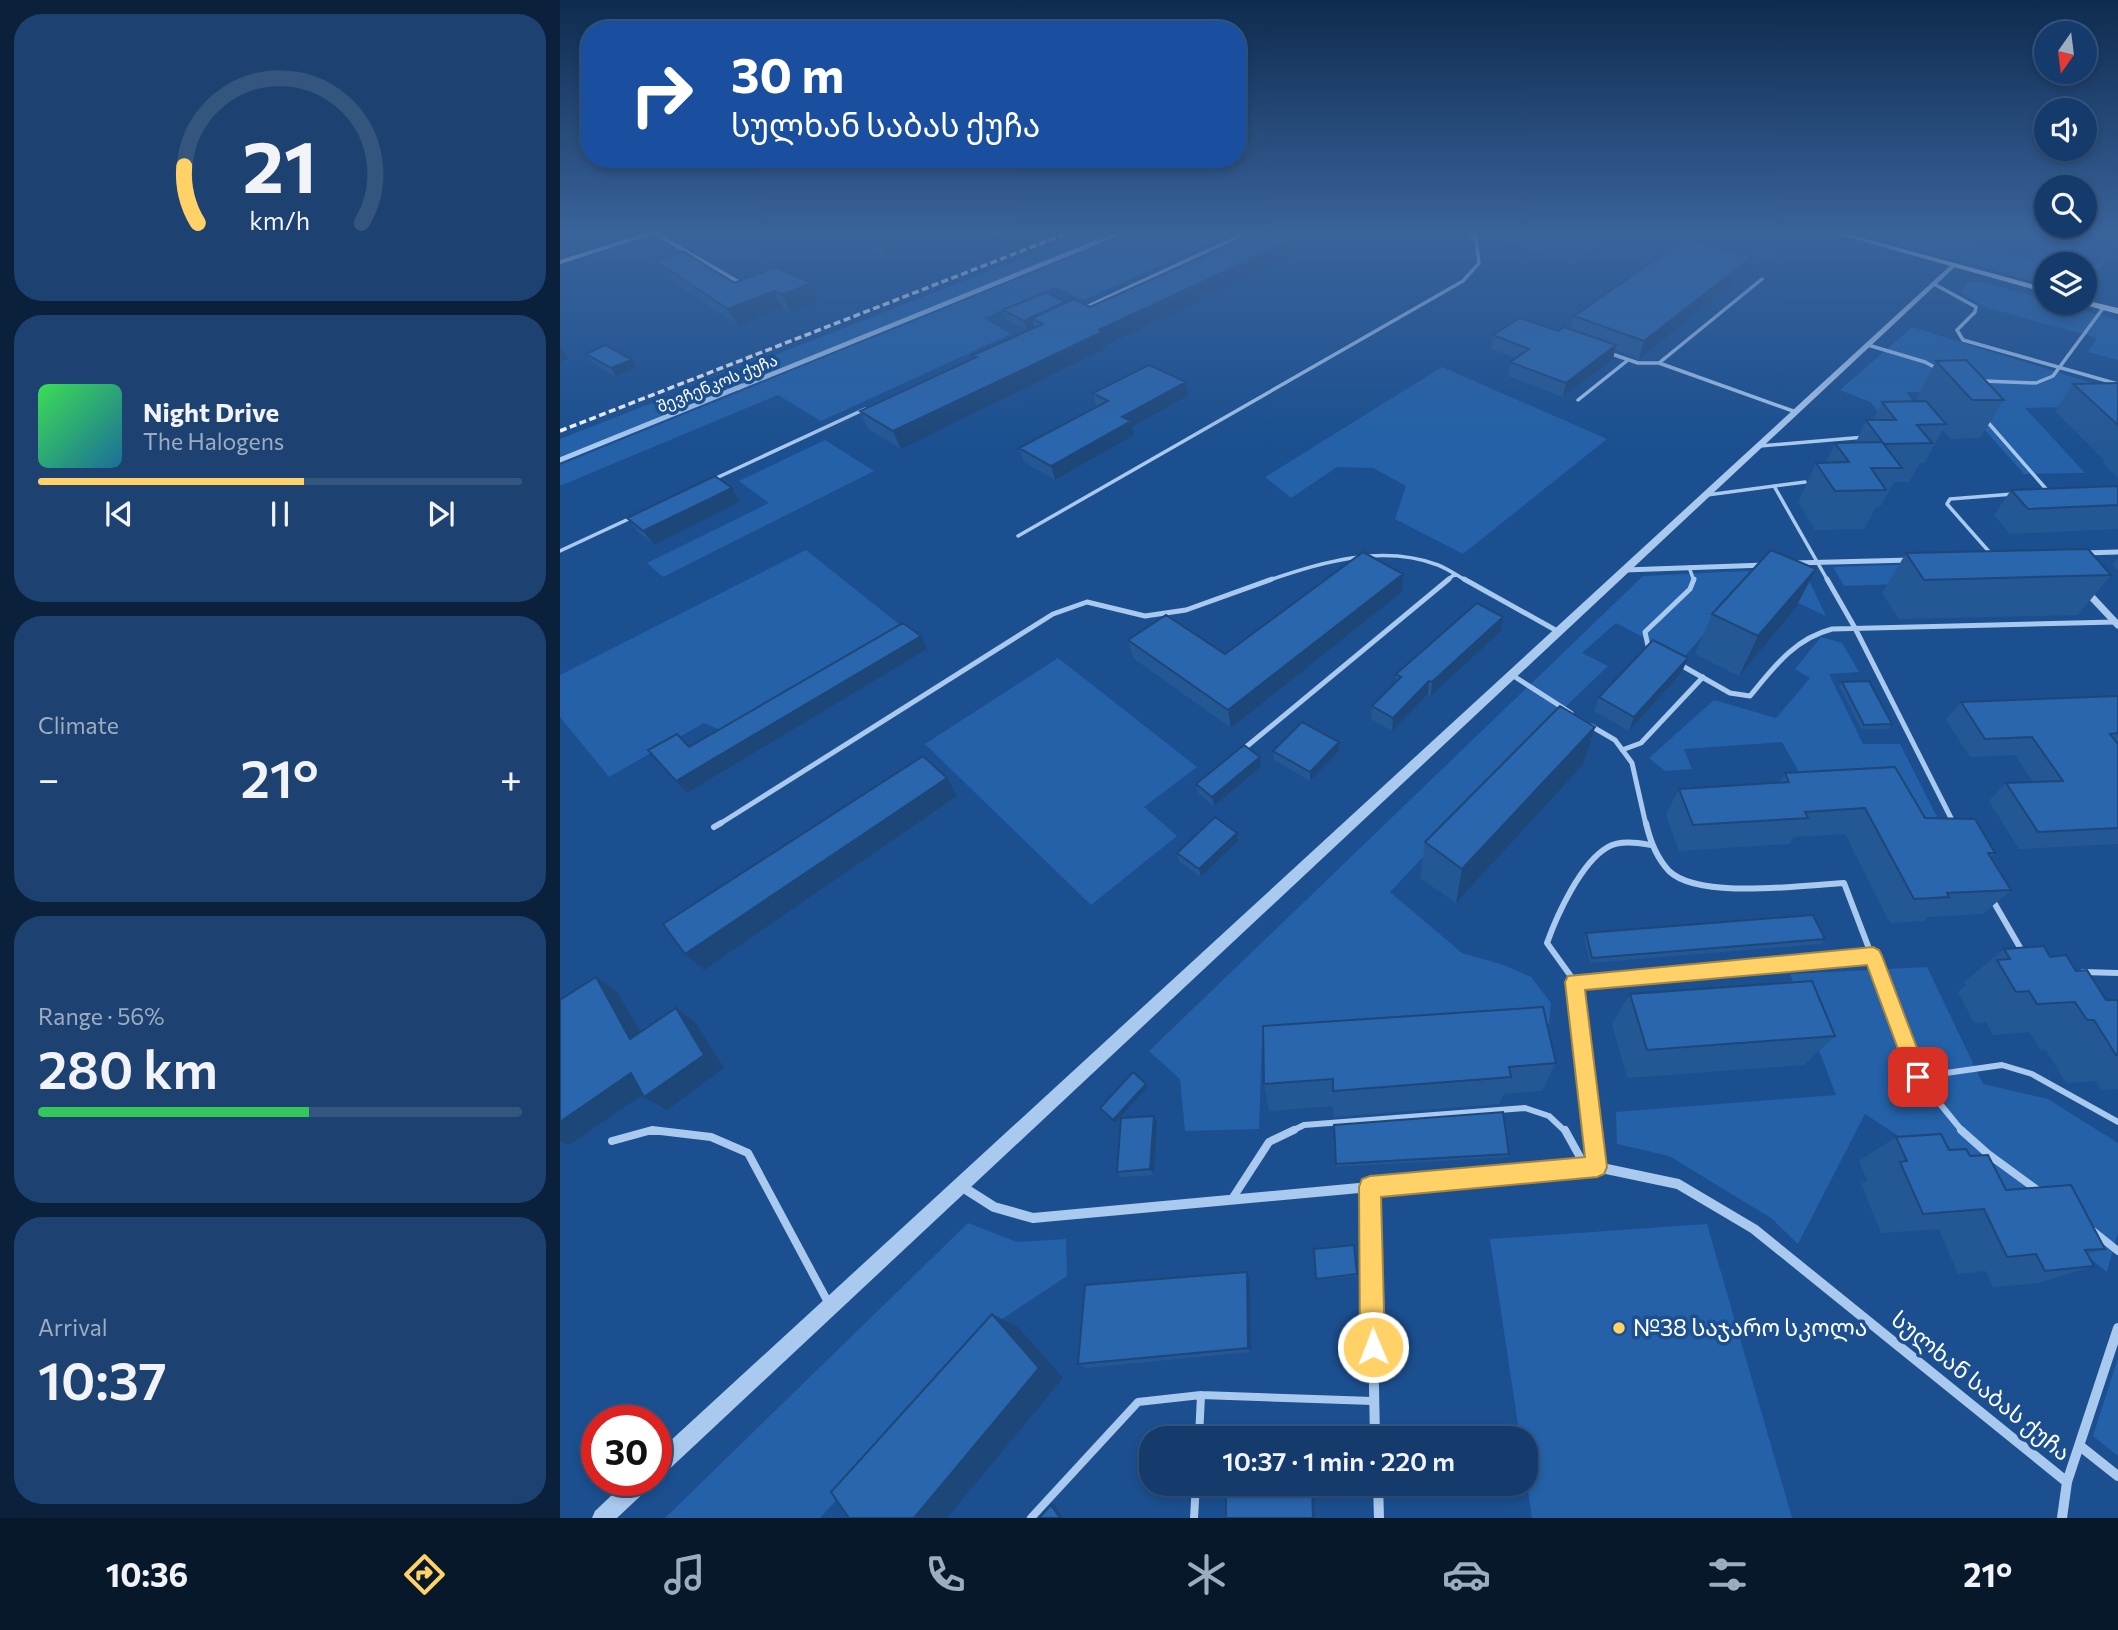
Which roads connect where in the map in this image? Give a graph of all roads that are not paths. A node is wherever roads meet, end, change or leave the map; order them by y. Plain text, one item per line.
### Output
1 (942, 305) edge
2 (1090, 305) edge
3 (1421, 305) edge
4 (1730, 305) edge
5 (1911, 305) edge
6 (1973, 305) edge
7 (2097, 305) edge
8 (2104, 307) junction
9 (1079, 310) edge
10 (2118, 311) edge
11 (1868, 345) junction
12 (1602, 350) edge
13 (1628, 360) junction
14 (1659, 363) junction
15 (2059, 368) junction
16 (1941, 371) edge
17 (1973, 380) edge
18 (2118, 384) edge
19 (1578, 400) dead end
20 (877, 404) edge
21 (1977, 411) edge
22 (1796, 412) junction
23 (1873, 436) dead end
24 (1760, 446) junction
25 (560, 460) edge
26 (712, 481) edge
27 (1805, 482) dead end
28 (1774, 486) junction
29 (2059, 490) edge
30 (2047, 491) junction
31 (2034, 492) edge
32 (2021, 493) edge
33 (1707, 495) junction
34 (636, 516) edge
35 (1018, 536) dead end
36 (560, 551) edge
37 (2118, 552) edge
38 (2079, 554) edge
39 (2006, 556) edge
40 (1981, 557) edge
41 (1994, 557) junction
42 (1926, 559) edge
43 (1817, 562) junction
44 (1779, 564) edge
45 (1791, 564) edge
46 (1689, 567) junction
47 (1625, 570) junction
48 (1455, 574) junction
49 (2080, 583) edge
50 (2116, 623) edge
51 (1855, 628) junction
52 (1559, 632) junction
53 (1659, 652) edge
54 (1670, 658) edge
55 (1512, 675) junction
56 (1703, 677) junction
57 (1577, 716) edge
58 (1586, 722) edge
59 (1246, 747) edge
60 (1622, 750) junction
61 (714, 827) dead end
62 (1960, 835) edge
63 (1651, 845) junction
64 (1991, 896) edge
65 (1873, 956) junction
66 (2029, 959) edge
67 (2074, 972) edge
68 (2118, 973) edge
69 (1575, 982) junction
70 (1918, 1077) junction
71 (2118, 1122) edge
72 (612, 1141) dead end
73 (1591, 1167) junction
74 (960, 1186) junction
75 (1370, 1187) junction
76 (2046, 1197) edge
77 (1230, 1201) junction
78 (2086, 1226) edge
79 (2118, 1251) edge
80 (831, 1306) junction
81 (2118, 1328) edge
82 (1201, 1395) junction
83 (1373, 1401) junction
84 (1200, 1426) edge
85 (1374, 1426) edge
86 (2080, 1446) junction
87 (672, 1453) edge
88 (2118, 1476) edge
89 (2067, 1482) junction
90 (626, 1496) edge
91 (1196, 1496) edge
92 (1378, 1496) edge
93 (603, 1518) edge
94 (1031, 1518) edge
95 (1195, 1518) edge
96 (1379, 1518) edge
97 (2062, 1518) edge

1 - 25 street, შევჩენკოს ქუჩა
2 - 9 lane
3 - 35 lane
4 - 14 lane
5 - 11 street
6 - 15 lane
7 - 8 main road
8 - 10 main road
8 - 15 lane
11 - 16 lane
11 - 22 street
12 - 13 lane
13 - 14 lane
13 - 19 lane
14 - 22 lane
15 - 17 lane
15 - 18 lane
20 - 26 lane
21 - 30 lane
22 - 24 street
23 - 24 lane
24 - 33 street
27 - 28 lane
28 - 33 lane
28 - 43 lane
29 - 30 lane
30 - 31 lane
32 - 41 lane
33 - 47 street
34 - 36 lane
37 - 38 street
39 - 41 street
40 - 41 street
42 - 43 street
43 - 45 street
43 - 51 lane
44 - 46 street
46 - 47 street
46 - 53 lane
47 - 52 street
48 - 52 lane
48 - 59 lane
48 - 61 lane
49 - 50 street
50 - 51 lane
51 - 56 lane
51 - 62 lane
52 - 55 street
54 - 56 lane
55 - 57 lane
55 - 74 street
56 - 60 lane
58 - 60 lane
60 - 63 lane
63 - 65 lane
63 - 69 lane
64 - 66 lane
65 - 69 lane
65 - 70 lane
67 - 68 lane
69 - 73 lane
70 - 71 lane
70 - 76 lane
72 - 80 lane
73 - 75 street, სულხან საბას ქუჩა
73 - 77 lane
73 - 89 street, სულხან საბას ქუჩა
74 - 77 street, სულხან საბას ქუჩა
74 - 80 street
75 - 77 street, სულხან საბას ქუჩა
75 - 83 street
78 - 79 lane
80 - 87 street
81 - 86 street, სულხან საბას ქუჩა
82 - 83 lane
82 - 84 lane
82 - 94 lane
83 - 85 street
86 - 88 street
86 - 89 street, სულხან საბას ქუჩა
89 - 97 street, სულხან საბას ქუჩა
90 - 93 street
91 - 95 lane
92 - 96 street

